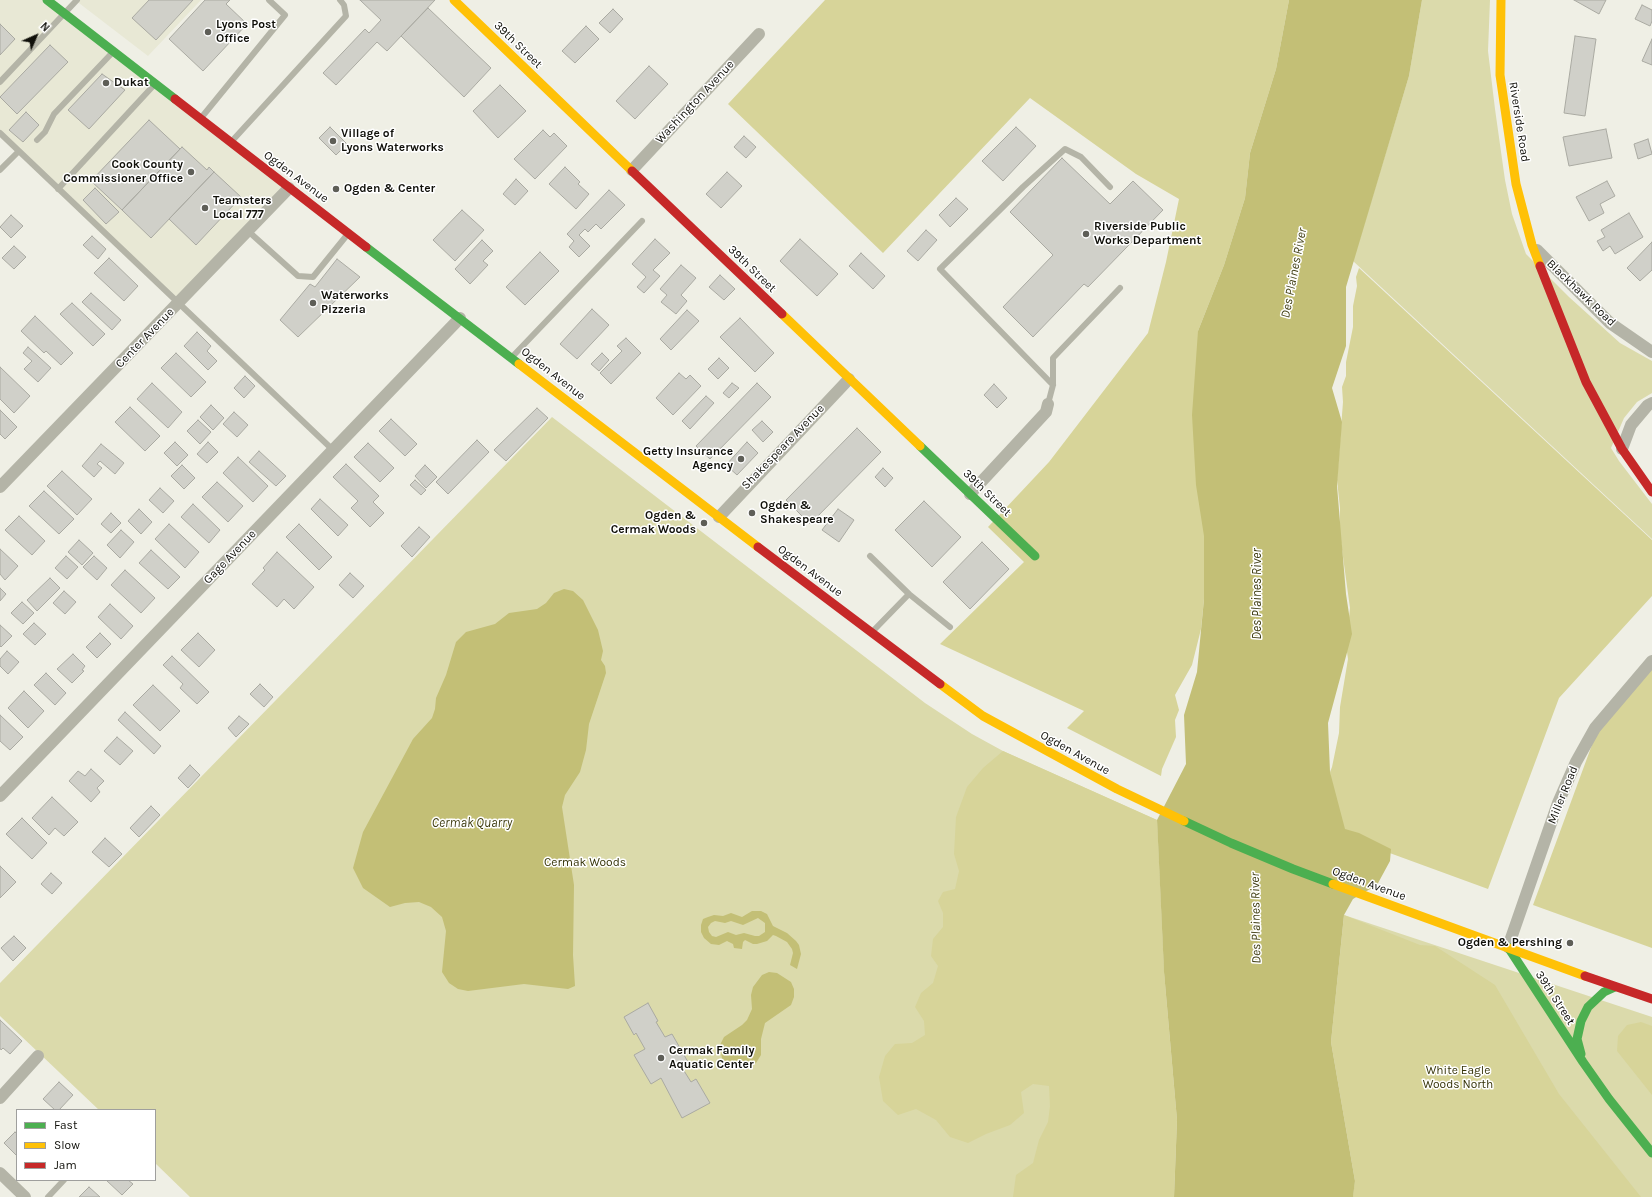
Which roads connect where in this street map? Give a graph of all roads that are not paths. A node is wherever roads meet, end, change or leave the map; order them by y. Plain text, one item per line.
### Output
1 (47, 0) edge
2 (77, 0) edge
3 (269, 0) edge
4 (340, 0) edge
5 (454, 0) edge
6 (1501, 0) edge
7 (64, 13) junction
8 (759, 34) dead end
9 (114, 52) junction
10 (0, 82) edge
11 (155, 84) junction
12 (200, 119) junction
13 (0, 133) edge
14 (37, 140) dead end
15 (230, 142) junction
16 (18, 151) junction
17 (0, 170) edge
18 (632, 170) junction
19 (1110, 187) dead end
20 (58, 188) junction
21 (289, 188) junction
22 (642, 221) dead end
23 (248, 231) junction
24 (348, 233) junction
25 (1532, 245) junction
26 (1120, 288) dead end
27 (179, 302) junction
28 (460, 318) junction
29 (1652, 352) edge
30 (511, 357) junction
31 (849, 379) junction
32 (1053, 385) junction
33 (1652, 403) edge
34 (1048, 404) joint
35 (1622, 449) junction
36 (333, 450) junction
37 (0, 488) edge
38 (1652, 492) edge
39 (970, 494) junction
40 (719, 517) junction
41 (870, 556) dead end
42 (1035, 556) dead end
43 (909, 594) junction
44 (950, 627) dead end
45 (872, 633) junction
46 (1652, 661) edge
47 (0, 796) edge
48 (1508, 948) junction
49 (1615, 987) junction
50 (1652, 999) edge
51 (38, 1056) dead end
52 (1583, 1062) junction
53 (0, 1098) edge
54 (1652, 1154) edge
55 (0, 1173) edge
56 (63, 1181) edge
57 (24, 1197) edge
58 (48, 1197) edge

1 - 7 main road, Ogden Avenue
2 - 7 lane
3 - 12 lane
4 - 15 lane
5 - 18 main road, 39th Street
6 - 25 main road, Riverside Road
7 - 9 main road, Ogden Avenue
7 - 10 lane
8 - 18 street, Washington Avenue
9 - 11 main road, Ogden Avenue
9 - 14 lane
11 - 12 main road, Ogden Avenue
11 - 20 lane
12 - 15 main road, Ogden Avenue
13 - 16 lane
15 - 21 main road, Ogden Avenue
16 - 17 lane
16 - 20 lane
18 - 31 main road, 39th Street
19 - 32 lane
20 - 27 lane
21 - 23 street, Center Avenue
21 - 24 main road, Ogden Avenue
22 - 30 lane
23 - 24 lane
23 - 27 street, Center Avenue
24 - 28 main road, Ogden Avenue
25 - 29 street, Blackhawk Road
25 - 35 main road, Riverside Road
26 - 32 lane
27 - 36 lane
27 - 37 street, Center Avenue
28 - 30 main road, Ogden Avenue
28 - 36 street, Gage Avenue
30 - 40 main road, Ogden Avenue
31 - 39 main road, 39th Street
31 - 40 street, Shakespeare Avenue
32 - 34 lane
33 - 35 street
34 - 39 street
35 - 38 main road, Riverside Road
36 - 47 street, Gage Avenue
39 - 42 main road, 39th Street
40 - 45 main road, Ogden Avenue
41 - 43 lane
43 - 44 lane
43 - 45 lane
45 - 48 main road, Ogden Avenue
46 - 48 street, Miller Road
48 - 49 main road, Ogden Avenue
48 - 52 main road, 39th Street
49 - 50 main road, Ogden Avenue
49 - 52 main road, 39th Street
51 - 53 street
52 - 54 main road, 39th Street
55 - 57 street
56 - 58 lane

